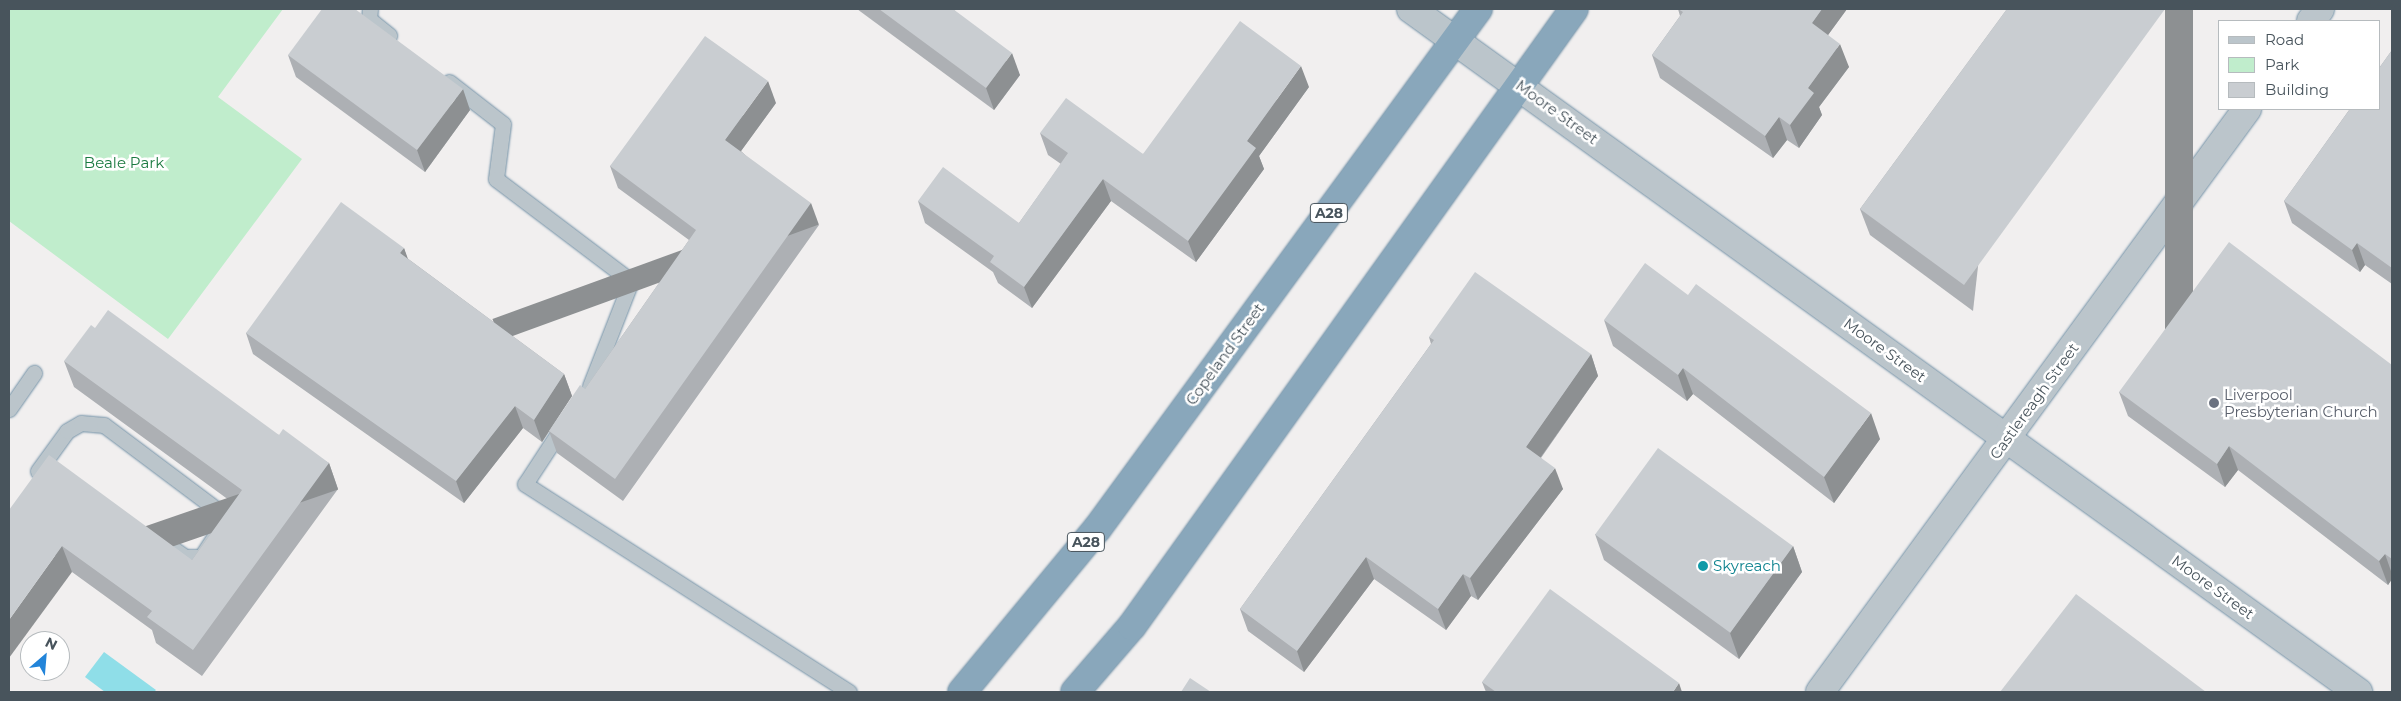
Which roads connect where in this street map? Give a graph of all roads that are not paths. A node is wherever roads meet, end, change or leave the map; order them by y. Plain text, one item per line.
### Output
1 (370, 9) edge
2 (1411, 9) edge
3 (1478, 9) edge
4 (1574, 9) edge
5 (2320, 9) edge
6 (2312, 20) edge
7 (1456, 39) junction
8 (401, 44) edge
9 (432, 69) edge
10 (1519, 84) junction
11 (2246, 110) edge
12 (34, 373) dead end
13 (9, 409) edge
14 (2007, 438) junction
15 (48, 457) junction
16 (64, 469) edge
17 (32, 481) edge
18 (161, 540) edge
19 (848, 692) edge
20 (962, 692) edge
21 (1075, 692) edge
22 (1820, 692) edge
23 (2358, 692) edge

1 - 8 lane
2 - 7 street, Moore Street
3 - 7 highway, Copeland Street / A28
4 - 10 highway
5 - 6 street
7 - 10 street, Moore Street
7 - 20 highway, Copeland Street / A28
9 - 19 lane
10 - 14 street, Moore Street
10 - 21 highway
11 - 14 street, Castlereagh Street
12 - 13 lane
14 - 22 street, Castlereagh Street
14 - 23 street, Moore Street
15 - 16 lane
15 - 17 lane
15 - 18 lane

